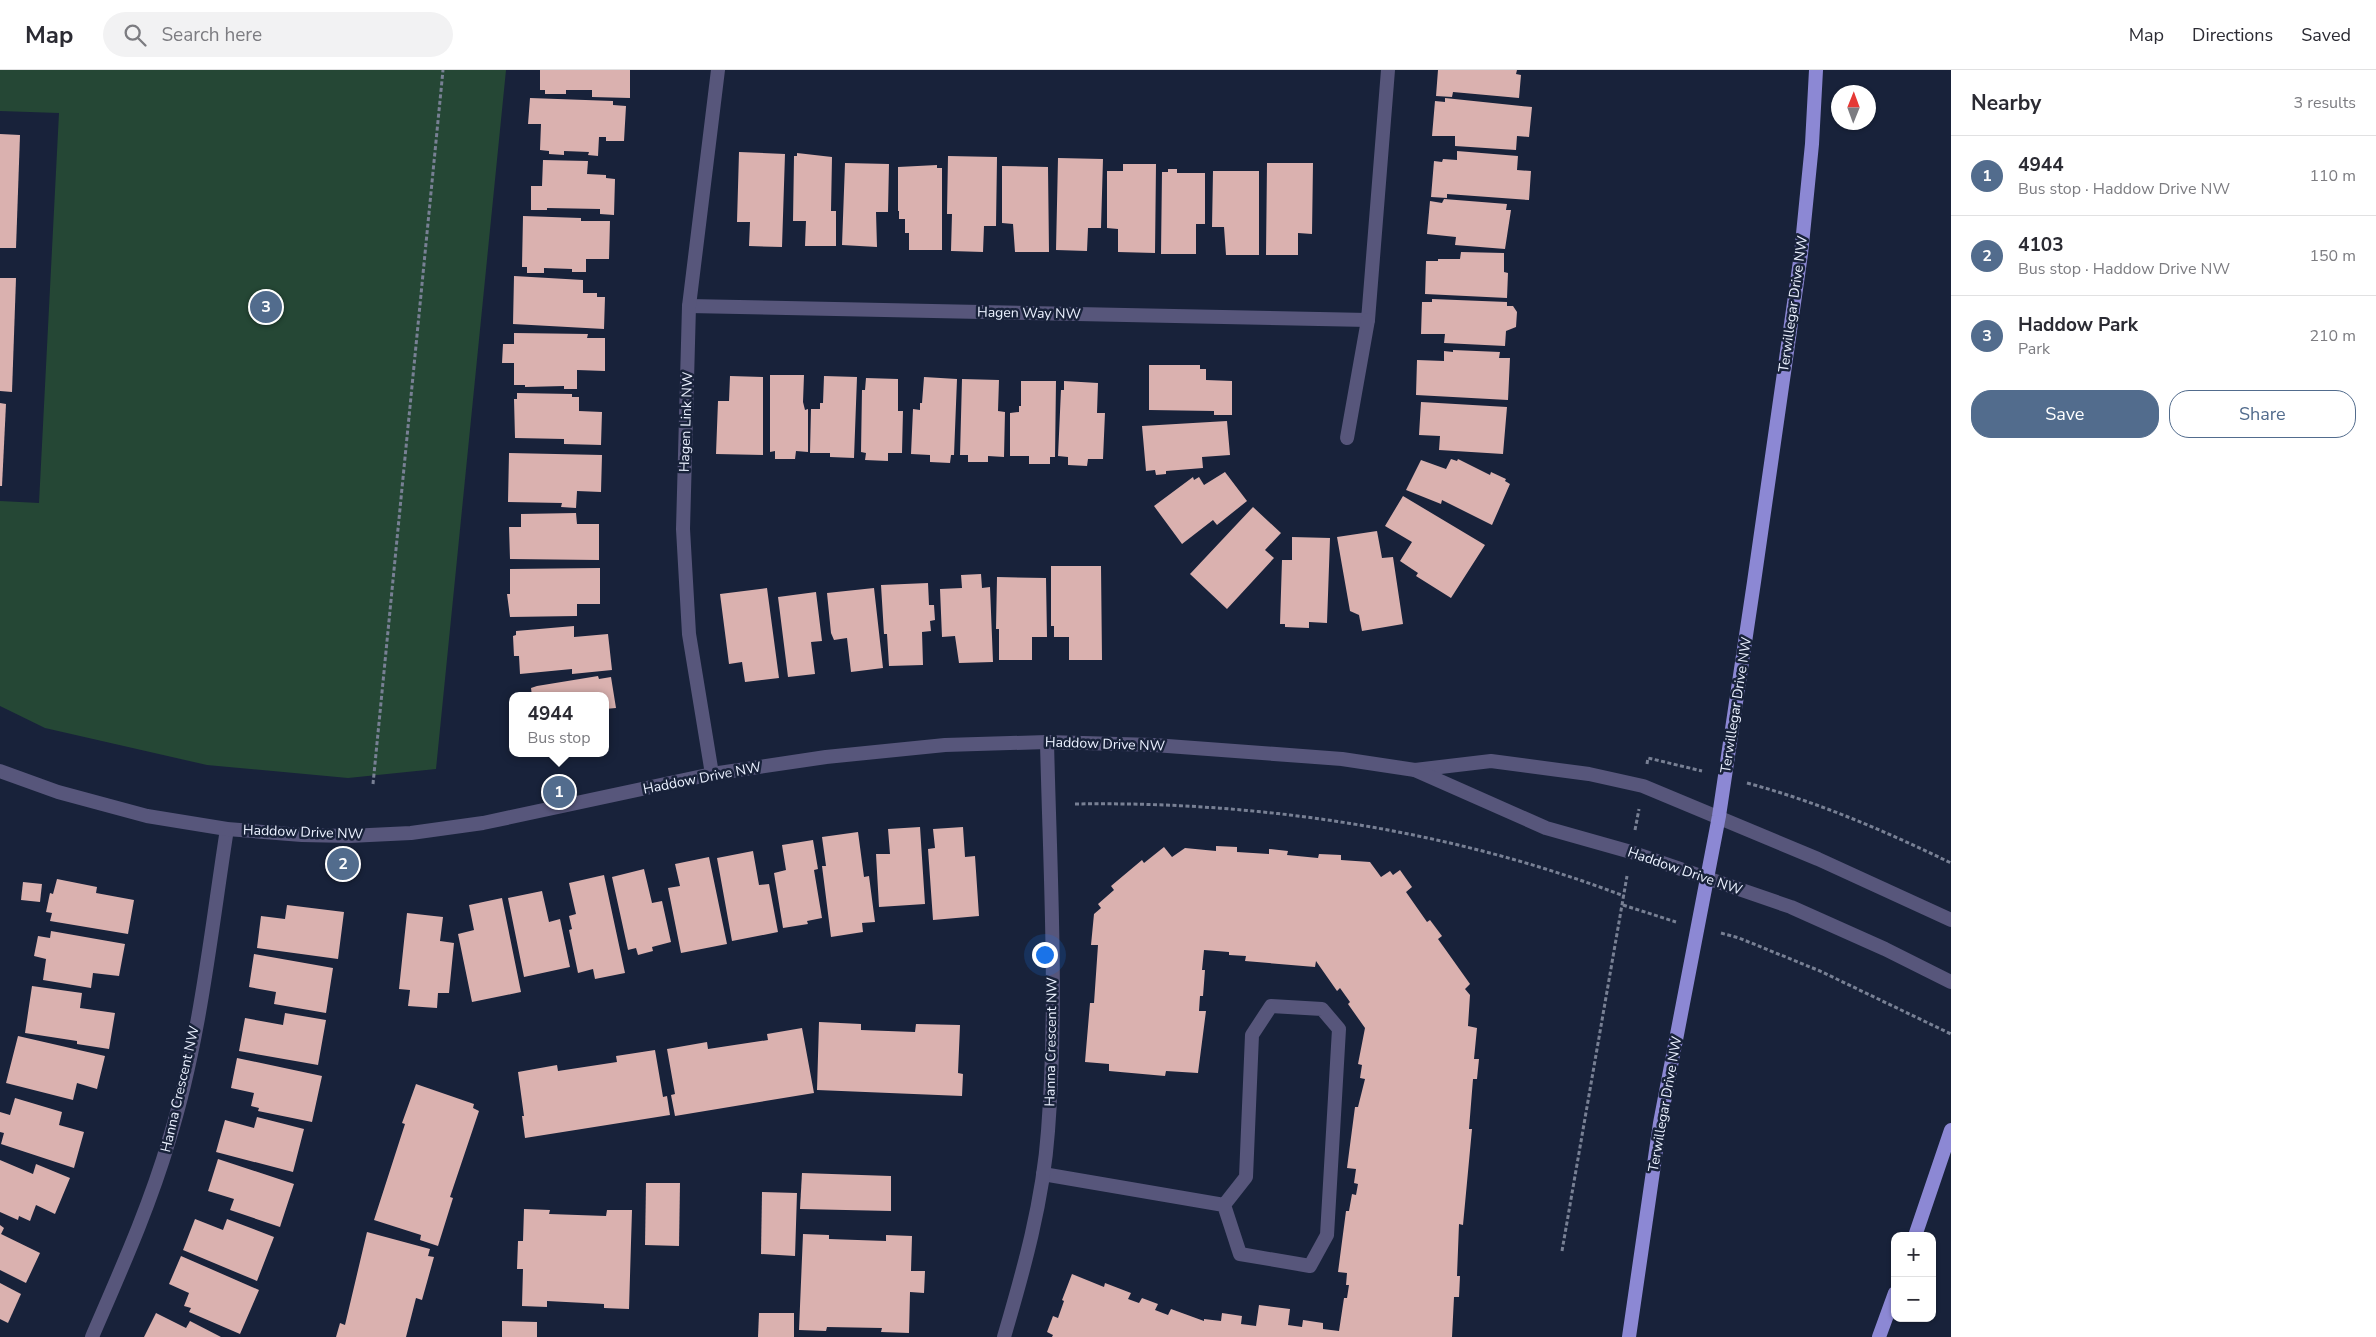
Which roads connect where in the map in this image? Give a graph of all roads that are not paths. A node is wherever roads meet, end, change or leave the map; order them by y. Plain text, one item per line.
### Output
1 (718, 70) edge
2 (1388, 70) edge
3 (1816, 70) edge
4 (689, 306) junction
5 (1368, 320) junction
6 (1347, 438) dead end
7 (1047, 742) junction
8 (1415, 770) junction
9 (0, 771) edge
10 (712, 774) junction
11 (1719, 816) junction
12 (228, 829) junction
13 (1708, 878) junction
14 (1951, 920) edge
15 (1951, 982) edge
16 (1951, 1130) edge
17 (1043, 1174) junction
18 (1224, 1205) junction
19 (1916, 1232) edge
20 (1891, 1304) edge
21 (92, 1337) edge
22 (1004, 1337) edge
23 (1629, 1337) edge
24 (1879, 1337) edge

1 - 4 street, Hagen Link NW
2 - 5 street
3 - 11 main road, Terwillegar Drive NW
4 - 5 street, Hagen Way NW
4 - 10 street, Hagen Link NW
5 - 6 street
7 - 8 street, Haddow Drive NW
7 - 10 street, Haddow Drive NW
7 - 17 street, Hanna Crescent NW
8 - 11 street, Haddow Drive NW
8 - 13 street, Haddow Drive NW
9 - 12 street, Haddow Drive NW
10 - 12 street, Haddow Drive NW
11 - 13 main road, Terwillegar Drive NW
11 - 14 street, Haddow Drive NW
12 - 21 street, Hanna Crescent NW
13 - 15 street, Haddow Drive NW
13 - 23 main road, Terwillegar Drive NW
16 - 19 main road
17 - 18 street
17 - 22 street, Hanna Crescent NW
18 - 18 street
20 - 24 main road

